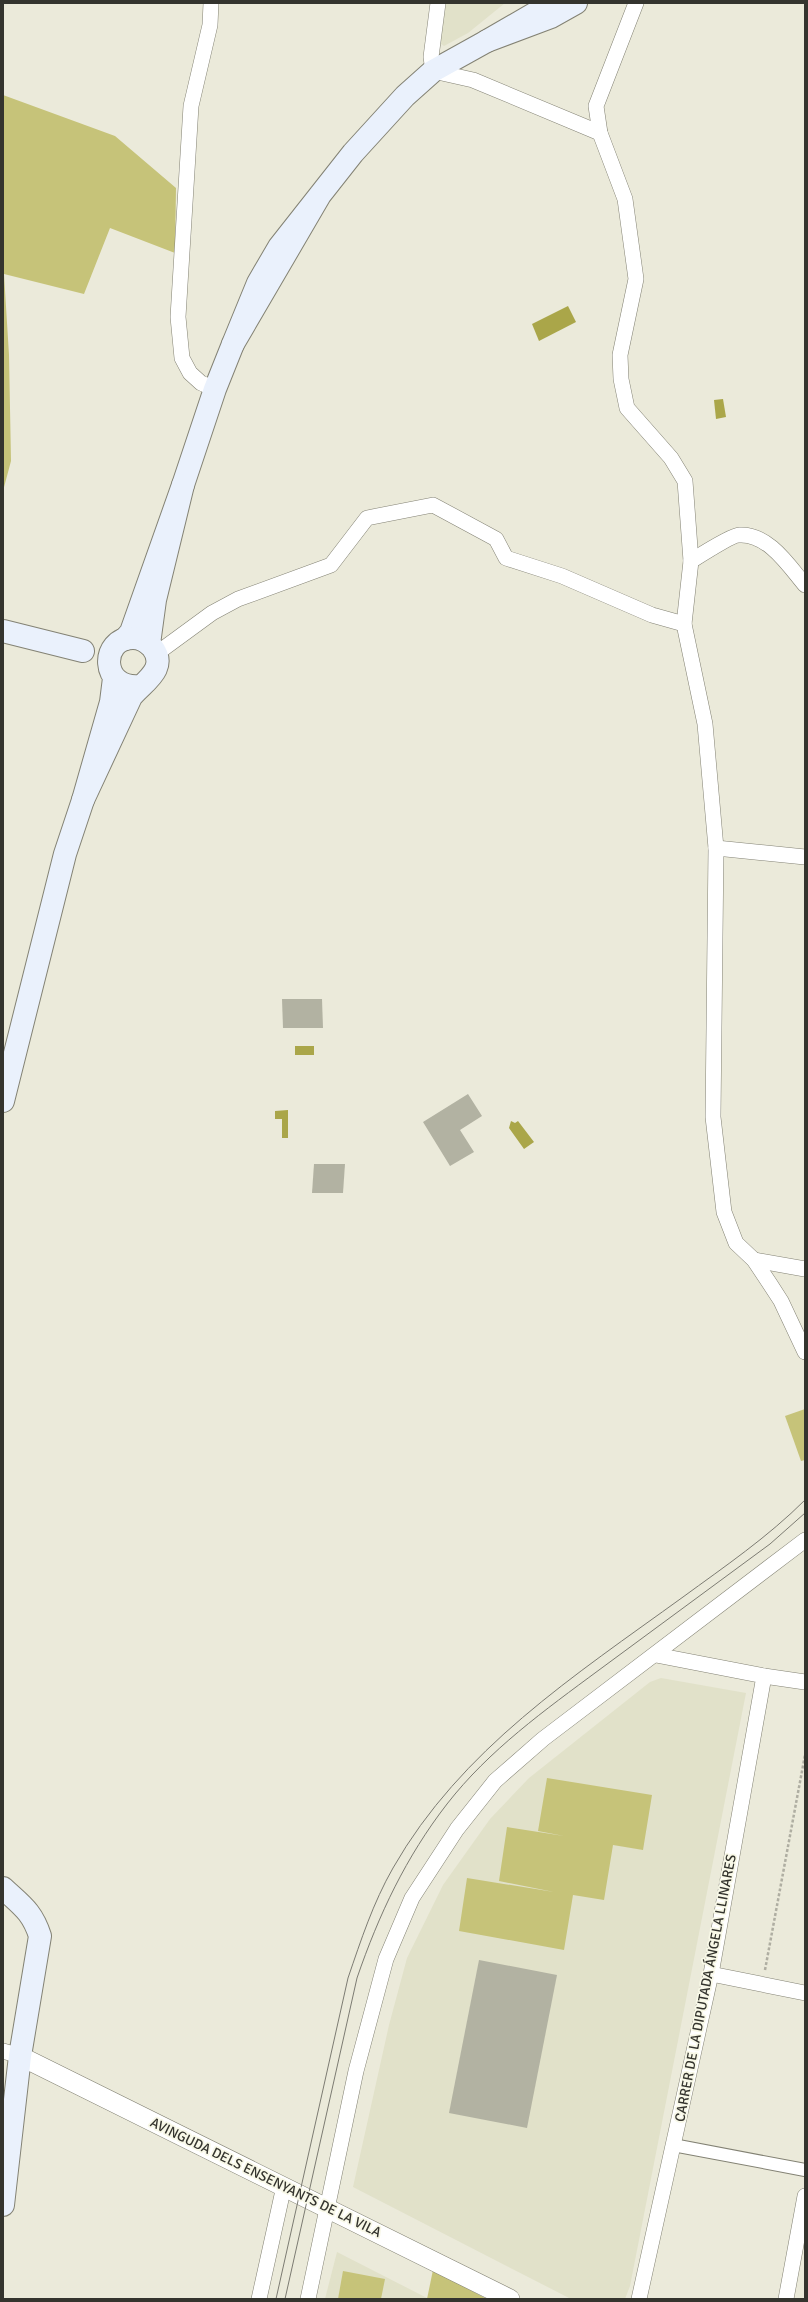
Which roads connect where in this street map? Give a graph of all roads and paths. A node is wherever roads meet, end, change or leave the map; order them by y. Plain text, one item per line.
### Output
1 (211, 3) edge
2 (438, 3) edge
3 (556, 3) edge
4 (576, 3) edge
5 (636, 3) edge
6 (487, 41) junction
7 (433, 71) junction
8 (600, 133) junction
9 (214, 389) junction
10 (183, 485) junction
11 (690, 561) junction
12 (805, 586) edge
13 (684, 624) junction
14 (3, 631) edge
15 (152, 649) junction
16 (116, 658) junction
17 (140, 686) junction
18 (83, 800) junction
19 (716, 848) junction
20 (805, 856) edge
21 (3, 1101) edge
22 (754, 1260) junction
23 (805, 1269) edge
24 (805, 1352) edge
25 (805, 1540) edge
26 (656, 1655) junction
27 (764, 1676) junction
28 (805, 1682) edge
29 (805, 1755) edge
30 (3, 1888) edge
31 (710, 1974) junction
32 (762, 1984) junction
33 (805, 1993) edge
34 (12, 2054) edge
35 (673, 2144) junction
36 (805, 2170) edge
37 (284, 2186) junction
38 (805, 2196) edge
39 (3, 2205) edge
40 (328, 2208) junction
41 (259, 2299) edge
42 (308, 2299) edge
43 (510, 2299) edge
44 (638, 2299) edge
45 (786, 2299) edge

1 - 9 street
2 - 7 street
3 - 6 main road
4 - 6 main road
5 - 8 street
6 - 7 main road
7 - 8 street
7 - 9 main road
8 - 11 street
9 - 10 main road
10 - 15 main road
10 - 16 main road
11 - 12 street
11 - 13 street
13 - 15 street
13 - 19 street
14 - 16 main road
15 - 16 main road
15 - 17 main road
16 - 17 main road
16 - 18 main road
17 - 18 main road
18 - 21 main road
19 - 20 street
19 - 22 street
22 - 23 street
22 - 24 street
25 - 26 street
26 - 27 street
26 - 40 street
27 - 28 street
27 - 31 street, CARRER DE LA DIPUTADA ÁNGELA LLINARES
29 - 32 path
30 - 34 main road
31 - 32 street
31 - 35 street, CARRER DE LA DIPUTADA ÁNGELA LLINARES
32 - 33 street
34 - 37 street, AVINGUDA DELS ENSENYANTS DE LA VILA
34 - 39 main road
35 - 36 street
35 - 44 street, CARRER DE LA DIPUTADA ÁNGELA LLINARES
37 - 40 street, AVINGUDA DELS ENSENYANTS DE LA VILA
37 - 41 street
38 - 45 street
40 - 42 street
40 - 43 street, AVINGUDA DELS ENSENYANTS DE LA VILA

